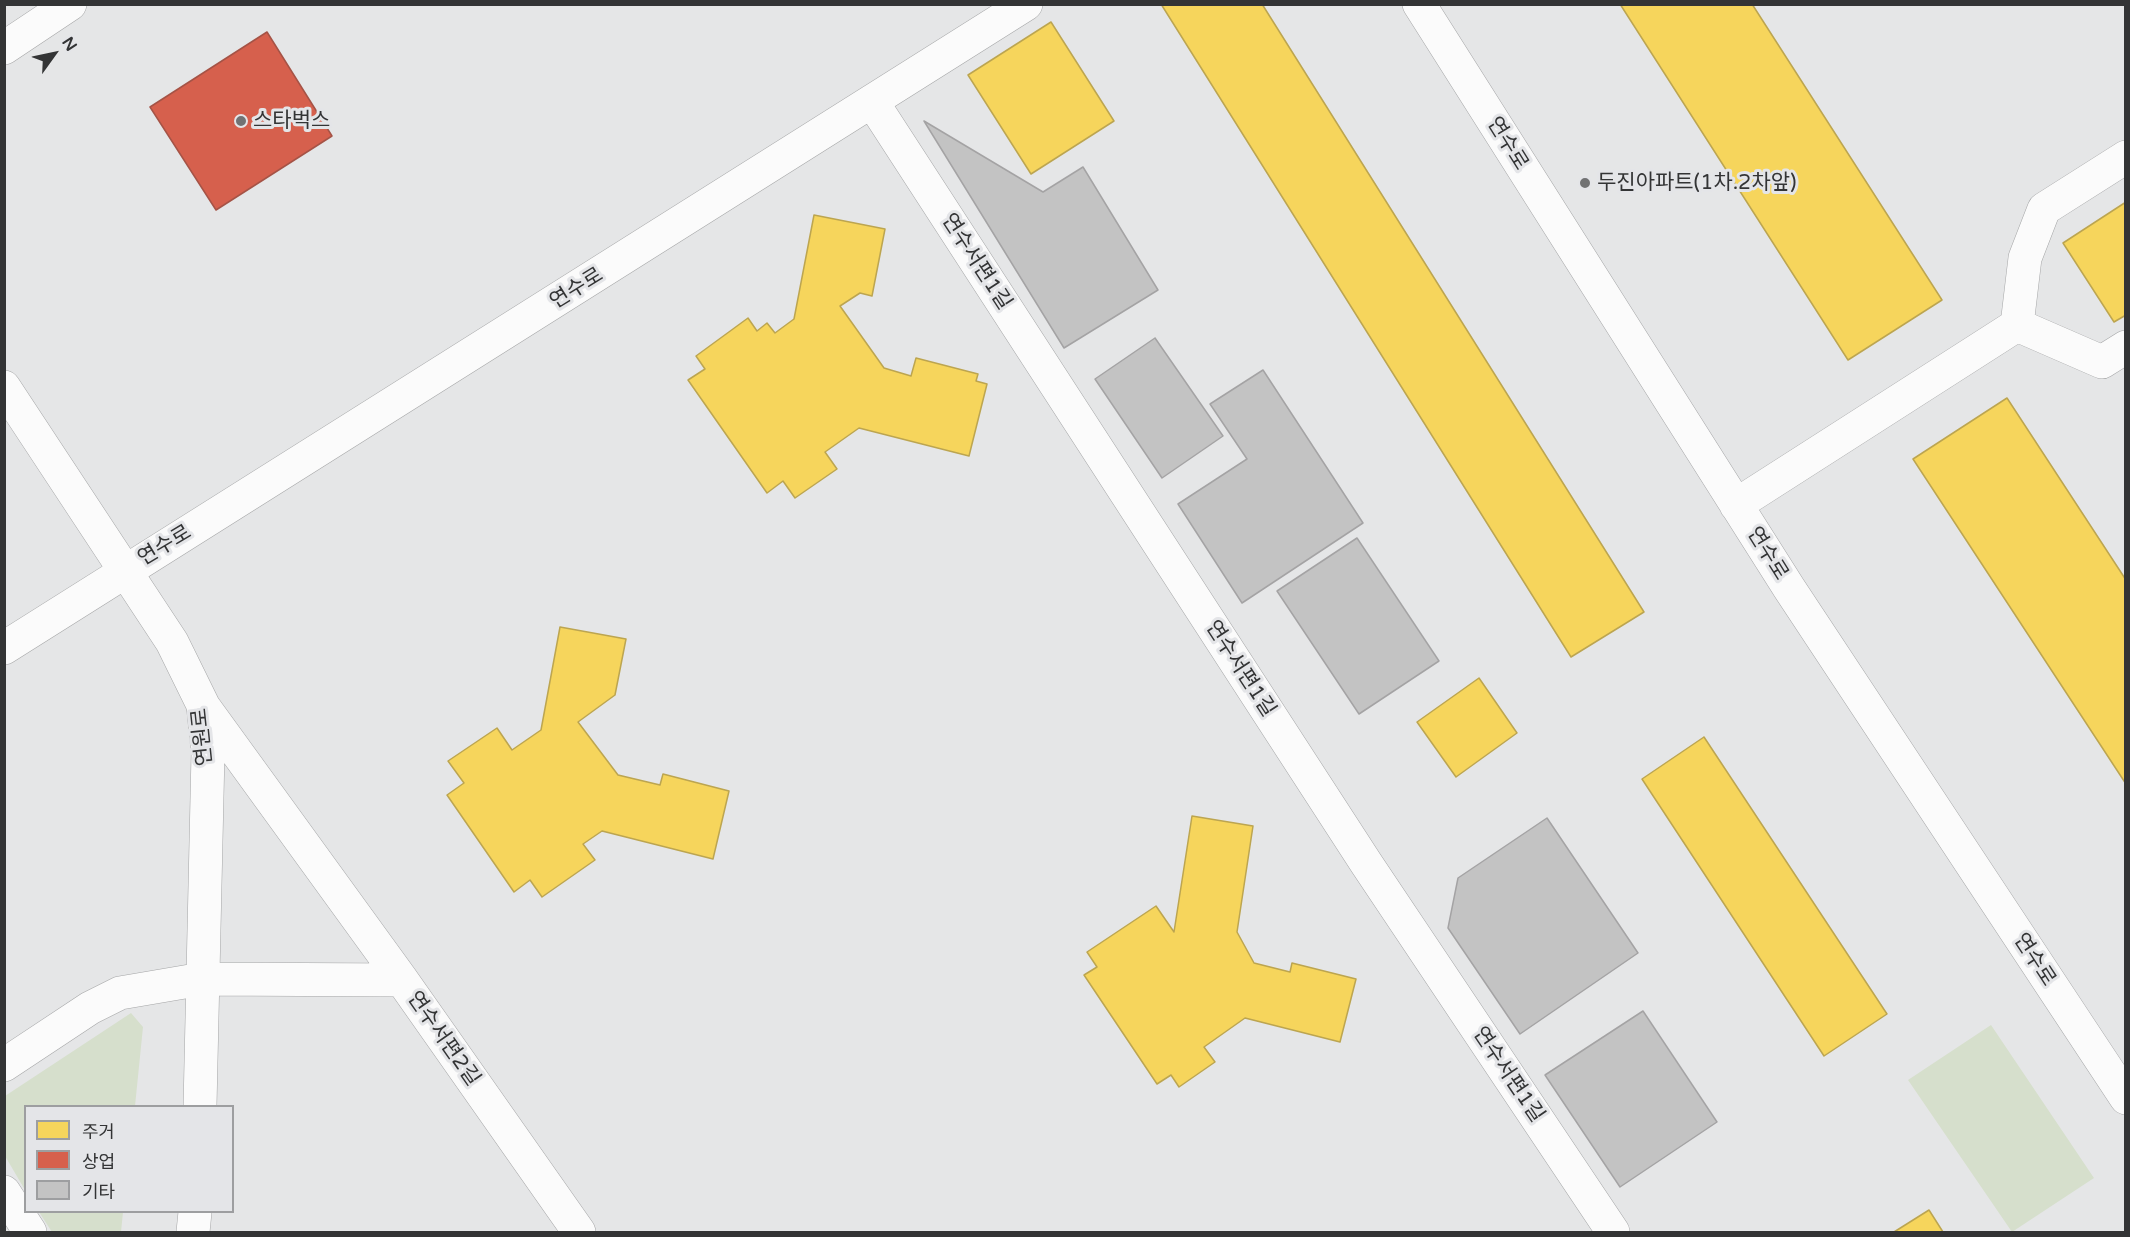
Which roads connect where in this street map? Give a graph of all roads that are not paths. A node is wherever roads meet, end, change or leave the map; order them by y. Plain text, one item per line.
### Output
1 (70, 4) edge
2 (1026, 4) edge
3 (1419, 4) edge
4 (4, 48) edge
5 (873, 103) junction
6 (2126, 157) edge
7 (2017, 325) junction
8 (2126, 347) edge
9 (4, 387) edge
10 (1736, 505) junction
11 (126, 570) junction
12 (4, 648) edge
13 (202, 705) junction
14 (202, 979) junction
15 (402, 980) junction
16 (4, 1065) edge
17 (2126, 1098) edge
18 (200, 1105) edge
19 (4, 1192) edge
20 (195, 1213) edge
21 (30, 1233) edge
22 (193, 1233) edge
23 (579, 1233) edge
24 (1613, 1233) edge

1 - 4 street
2 - 5 street, 연수로
3 - 10 street, 연수로
5 - 11 street, 연수로
5 - 24 street, 연수서편1길
6 - 7 street
7 - 8 street
7 - 10 street
9 - 11 street, 연원로
10 - 17 street, 연수로
11 - 12 street, 연수로
11 - 13 street, 연원로
13 - 14 street, 연원로
13 - 15 street
14 - 15 street, 연수서편2길
14 - 16 street, 연수서편2길
14 - 18 street, 연원로
15 - 23 street, 연수서편2길
19 - 21 street
20 - 22 street

